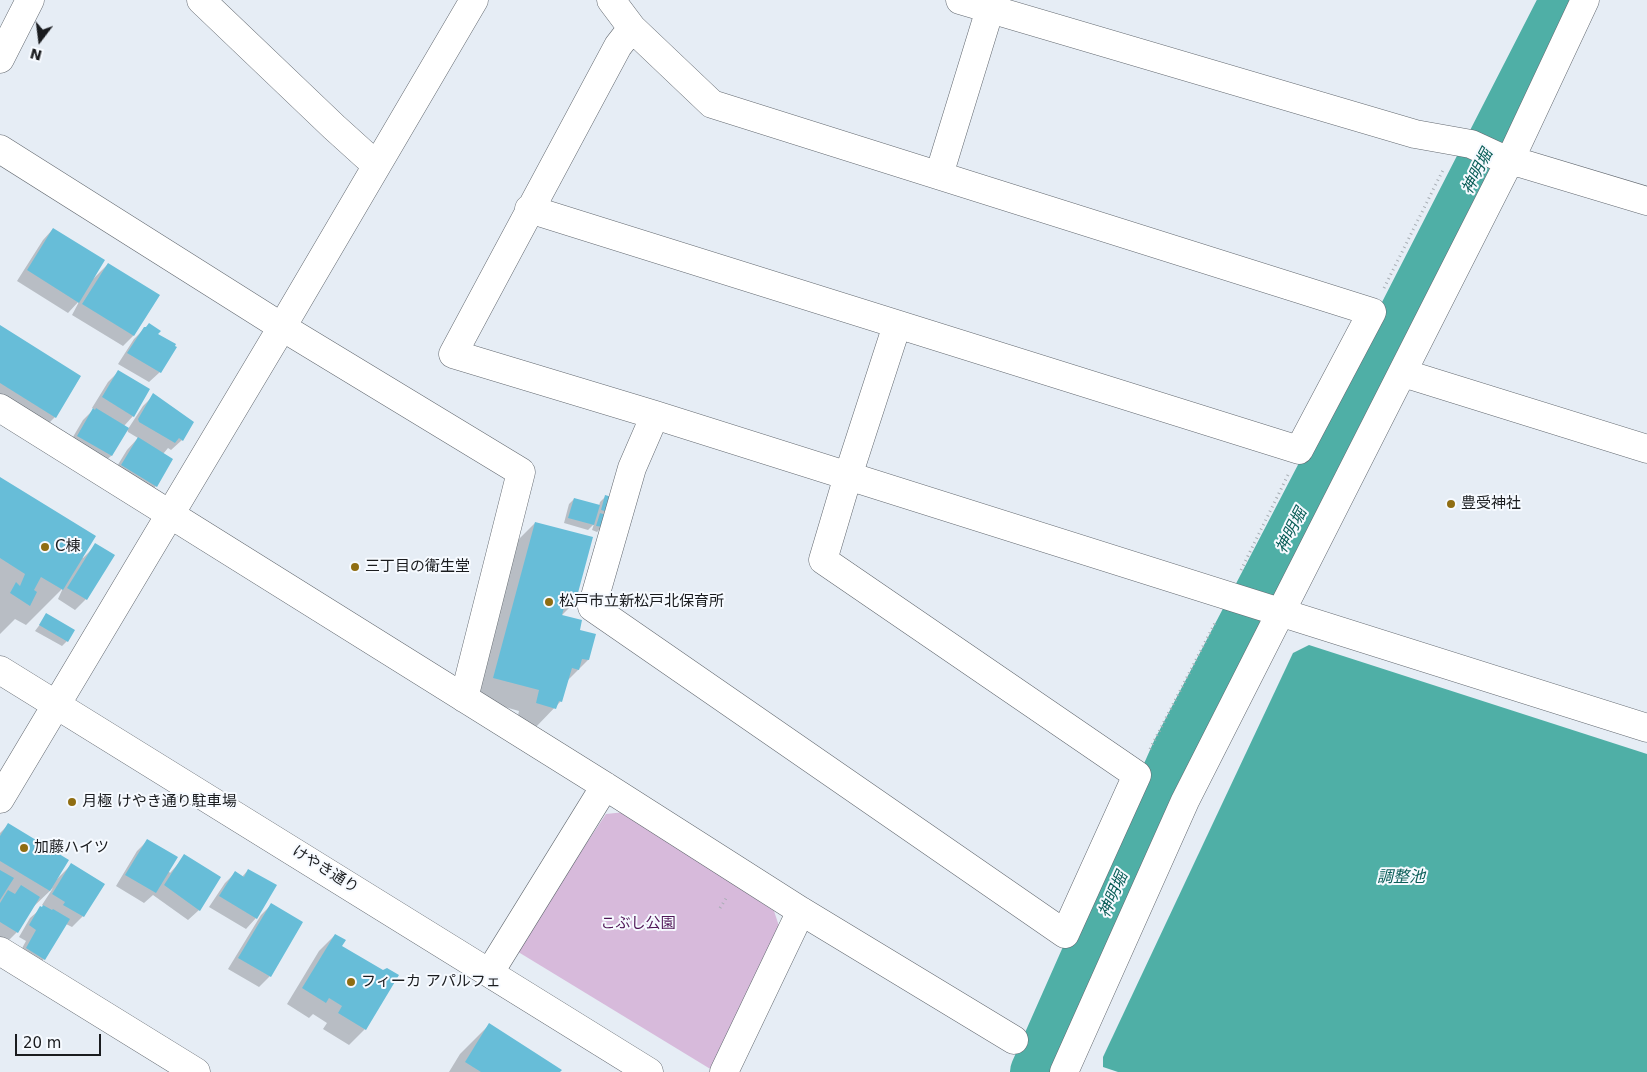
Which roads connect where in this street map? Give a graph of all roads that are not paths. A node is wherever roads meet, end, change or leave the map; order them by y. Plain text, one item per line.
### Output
1 (30, 0) edge
2 (201, 0) edge
3 (474, 0) edge
4 (611, 0) edge
5 (960, 0) edge
6 (1585, 0) edge
7 (990, 9) junction
8 (632, 28) junction
9 (0, 59) edge
10 (0, 149) edge
11 (1504, 158) junction
12 (376, 165) junction
13 (939, 175) junction
14 (1647, 201) edge
15 (530, 209) junction
16 (897, 325) junction
17 (282, 327) junction
18 (1403, 373) junction
19 (0, 408) edge
20 (655, 415) junction
21 (1647, 449) edge
22 (848, 476) junction
23 (170, 513) junction
24 (1275, 611) junction
25 (0, 670) edge
26 (464, 698) junction
27 (57, 704) junction
28 (1647, 728) edge
29 (605, 786) junction
30 (0, 799) edge
31 (801, 911) junction
32 (0, 951) edge
33 (490, 972) junction
34 (1014, 1040) dead end
35 (196, 1072) edge
36 (649, 1072) edge
37 (724, 1072) edge
38 (1064, 1072) edge

1 - 9 street
2 - 12 street
3 - 12 street
4 - 8 street
5 - 7 street
6 - 11 street
7 - 11 street
7 - 13 street
8 - 13 street
8 - 15 street
10 - 17 street
11 - 14 street
11 - 18 street
12 - 17 street
13 - 16 street
15 - 16 street
15 - 20 street
16 - 22 street
17 - 23 street
17 - 26 street
18 - 21 street
18 - 24 street
19 - 23 street
20 - 22 street
20 - 22 street
22 - 24 street
23 - 26 street
23 - 27 street
24 - 28 street
24 - 38 street
25 - 27 street, けやき通り
26 - 29 street
27 - 30 street
27 - 33 street, けやき通り
29 - 31 street
29 - 33 street
31 - 34 street
31 - 37 street
32 - 35 street
33 - 36 street, けやき通り

